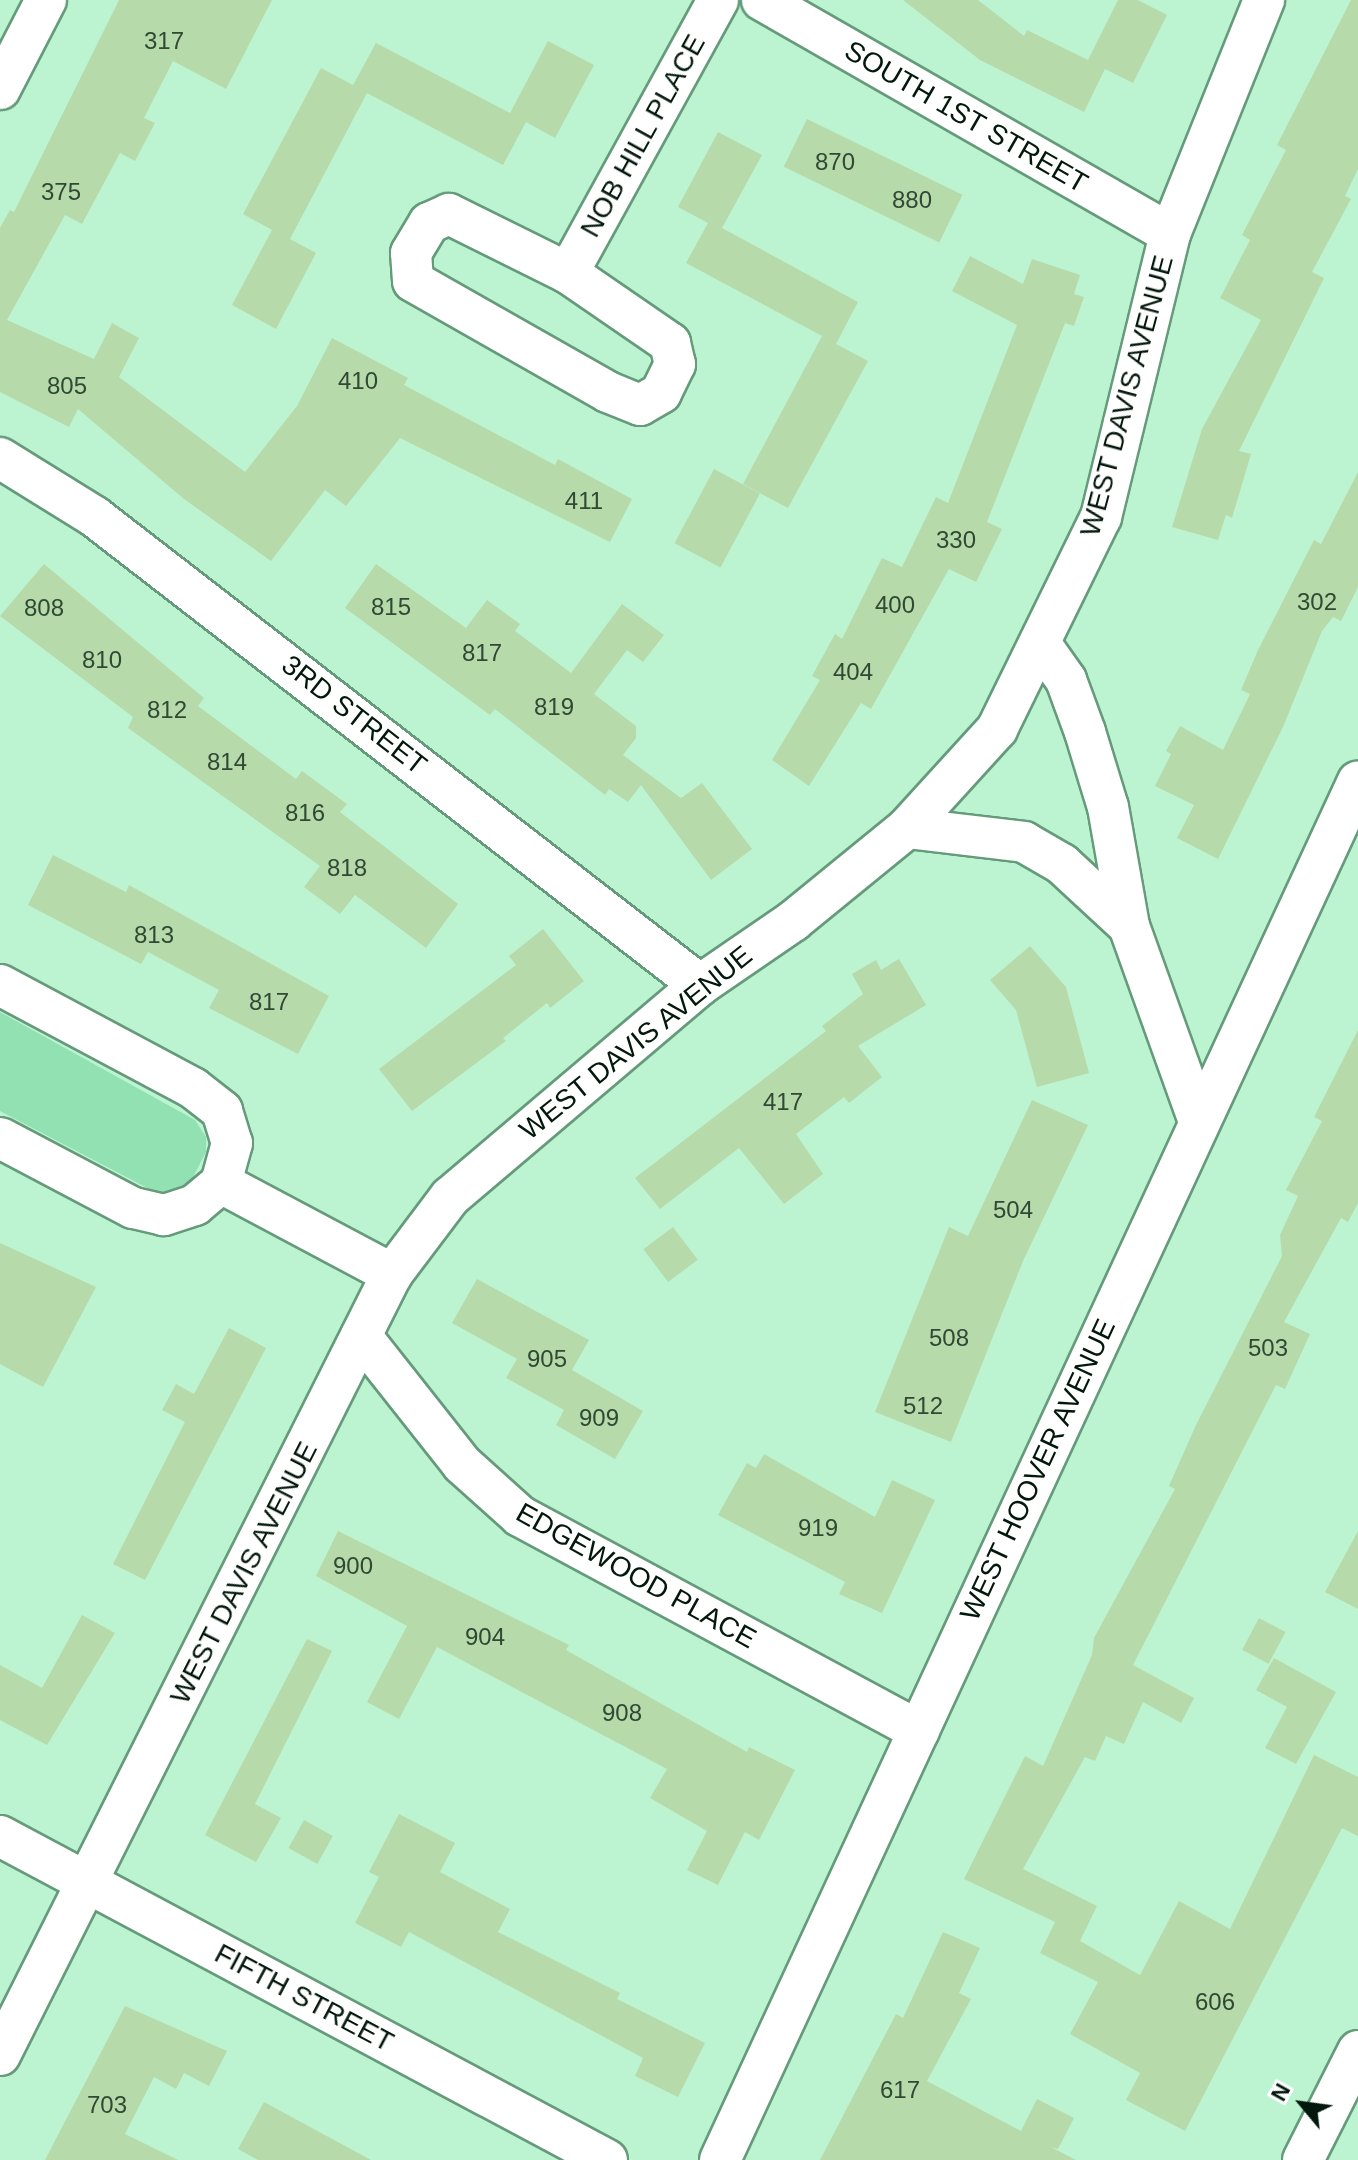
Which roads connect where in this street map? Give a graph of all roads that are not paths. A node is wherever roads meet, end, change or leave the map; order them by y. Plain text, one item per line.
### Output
1 (46, 0) edge
2 (718, 0) edge
3 (762, 0) edge
4 (1264, 0) edge
5 (0, 89) edge
6 (1170, 234) junction
7 (568, 273) junction
8 (0, 458) edge
9 (1042, 646) junction
10 (1358, 781) edge
11 (907, 828) junction
12 (1129, 926) junction
13 (0, 985) edge
14 (700, 985) junction
15 (1198, 1119) junction
16 (0, 1138) edge
17 (221, 1183) junction
18 (392, 1274) junction
19 (361, 1336) junction
20 (919, 1731) junction
21 (0, 1836) edge
22 (88, 1883) junction
23 (1358, 2051) edge
24 (0, 2055) edge
25 (607, 2160) edge
26 (720, 2160) edge
27 (1303, 2160) edge

1 - 5 street
2 - 7 street, NOB HILL PLACE
3 - 6 street, SOUTH 1ST STREET
4 - 6 street, WEST DAVIS AVENUE
6 - 9 street, WEST DAVIS AVENUE
7 - 7 street
8 - 14 street, 3RD STREET
9 - 11 street, WEST DAVIS AVENUE
9 - 12 street
10 - 15 street, WEST HOOVER AVENUE
11 - 12 street
11 - 14 street, WEST DAVIS AVENUE
12 - 15 street
13 - 17 street
14 - 18 street, WEST DAVIS AVENUE
15 - 20 street, WEST HOOVER AVENUE
16 - 17 street
17 - 18 street
18 - 19 street, WEST DAVIS AVENUE
19 - 20 street, EDGEWOOD PLACE
19 - 22 street, WEST DAVIS AVENUE
20 - 26 street, WEST HOOVER AVENUE
21 - 22 street, FIFTH STREET
22 - 24 street, WEST DAVIS AVENUE
22 - 25 street, FIFTH STREET
23 - 27 street

